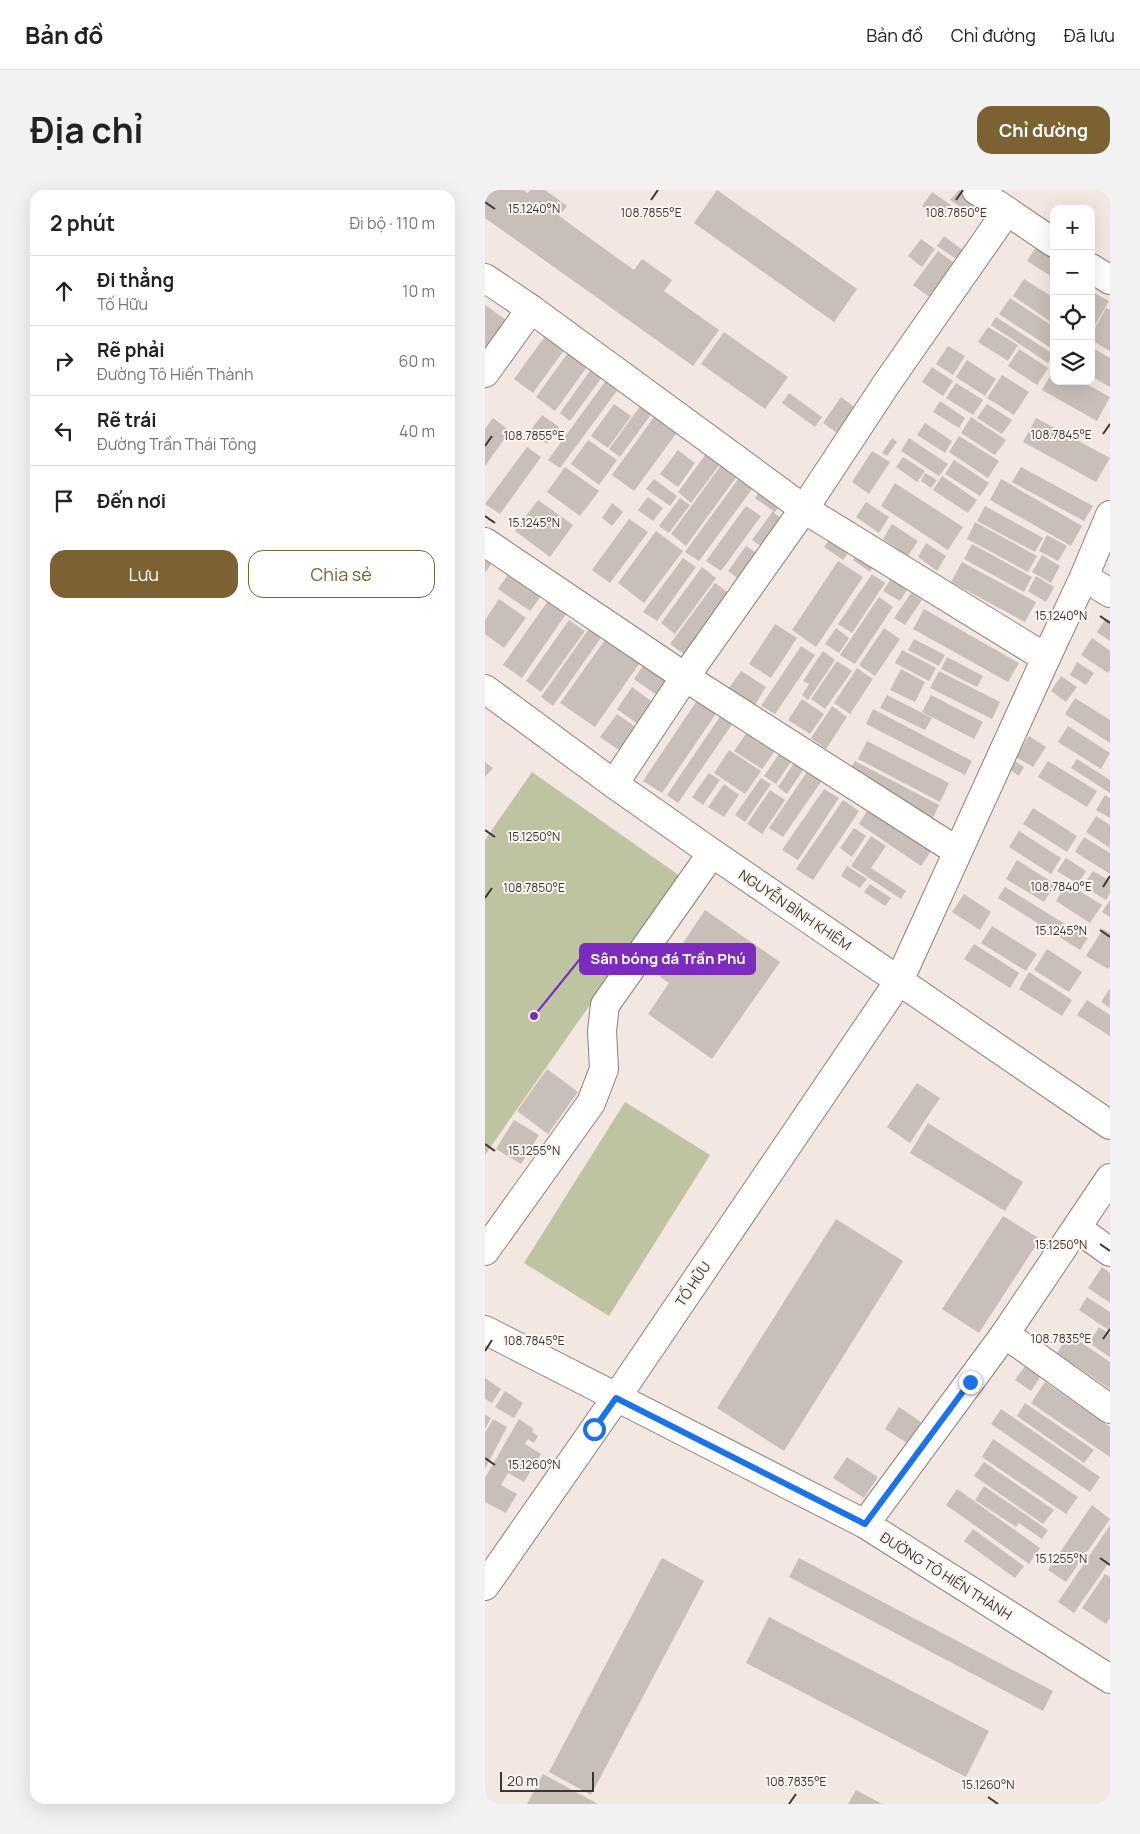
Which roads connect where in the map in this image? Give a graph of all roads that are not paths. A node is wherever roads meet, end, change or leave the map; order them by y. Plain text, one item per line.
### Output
1 (976, 190) edge
2 (1007, 211) junction
3 (1050, 240) edge
4 (1095, 271) edge
5 (485, 278) edge
6 (1110, 280) edge
7 (531, 309) junction
8 (485, 372) edge
9 (804, 509) junction
10 (1110, 515) edge
11 (485, 542) edge
12 (1084, 577) junction
13 (1110, 593) edge
14 (1046, 658) junction
15 (685, 677) junction
16 (485, 689) edge
17 (613, 784) junction
18 (957, 851) junction
19 (712, 853) junction
20 (899, 981) junction
21 (1110, 1125) edge
22 (1110, 1178) edge
23 (1077, 1228) junction
24 (485, 1251) edge
25 (1110, 1252) edge
26 (485, 1330) edge
27 (1005, 1334) junction
28 (616, 1398) junction
29 (1110, 1409) edge
30 (865, 1524) junction
31 (485, 1586) edge
32 (1110, 1679) edge

1 - 2 street
2 - 3 street
2 - 9 street
4 - 6 street
5 - 7 street
7 - 8 street
7 - 9 street
9 - 14 street
9 - 15 street
10 - 12 street, TỐ HỮU
11 - 15 street
12 - 13 street
12 - 14 street, TỐ HỮU
14 - 18 street, TỐ HỮU
15 - 17 street
15 - 18 street
16 - 17 street, NGUYỄN BÌNH KHIÊM
17 - 19 street, NGUYỄN BÌNH KHIÊM
18 - 20 street, TỐ HỮU
19 - 20 street, NGUYỄN BÌNH KHIÊM
19 - 24 street
20 - 21 street, NGUYỄN BÌNH KHIÊM
20 - 28 street, TỐ HỮU
22 - 23 street
23 - 25 street
23 - 27 street
26 - 28 street, ĐƯỜNG TÔ HIẾN THÀNH
27 - 29 street
27 - 30 street
28 - 30 street, ĐƯỜNG TÔ HIẾN THÀNH
28 - 31 street, TỐ HỮU
30 - 32 street, ĐƯỜNG TÔ HIẾN THÀNH

